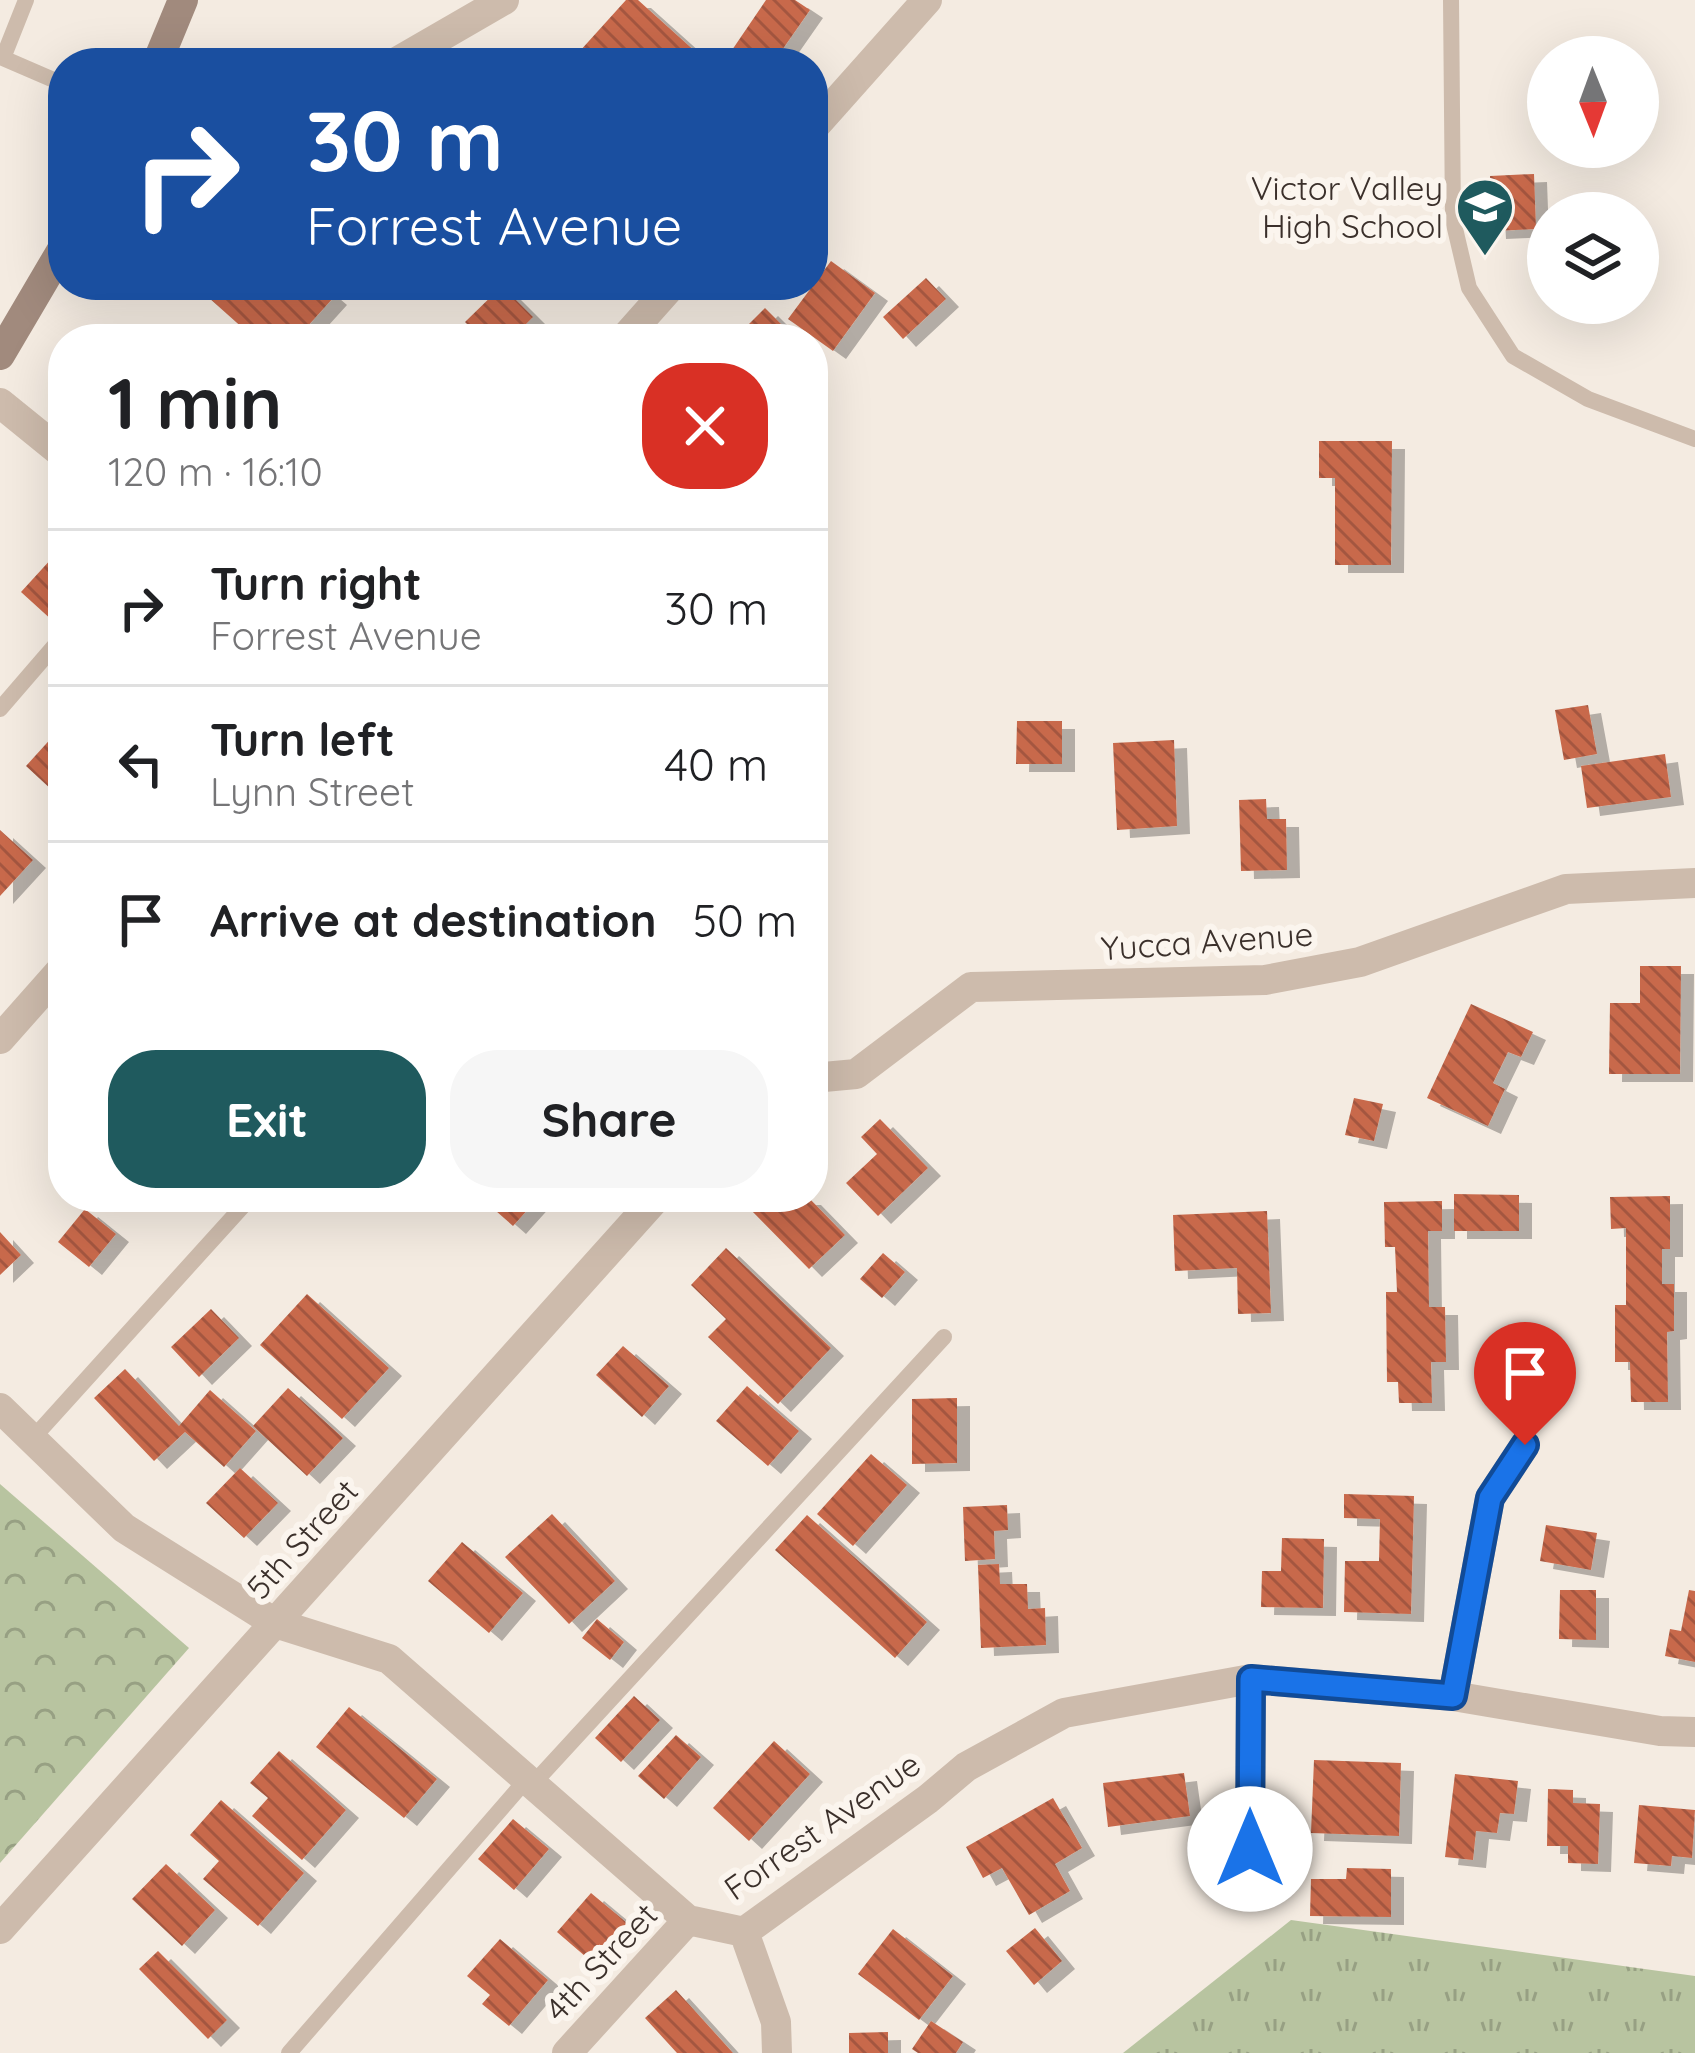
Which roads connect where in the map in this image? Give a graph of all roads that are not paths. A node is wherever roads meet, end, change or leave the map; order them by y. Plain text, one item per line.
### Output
1 (26, 0) edge
2 (183, 0) edge
3 (504, 0) edge
4 (927, 0) edge
5 (1451, 0) edge
6 (163, 48) edge
7 (420, 48) edge
8 (48, 78) edge
9 (828, 111) edge
10 (48, 273) edge
11 (659, 300) edge
12 (638, 324) edge
13 (0, 355) edge
14 (0, 404) edge
15 (1695, 439) edge
16 (48, 442) edge
17 (48, 653) edge
18 (0, 709) edge
19 (1695, 884) edge
20 (48, 985) edge
21 (0, 1039) edge
22 (828, 1077) edge
23 (237, 1212) edge
24 (644, 1212) edge
25 (944, 1337) dead end
26 (0, 1408) edge
27 (34, 1438) junction
28 (1525, 1445) dead end
29 (275, 1623) junction
30 (1251, 1679) junction
31 (1453, 1696) junction
32 (1695, 1732) edge
33 (529, 1782) junction
34 (1250, 1891) dead end
35 (688, 1921) junction
36 (0, 1929) edge
37 (744, 1932) junction
38 (289, 2053) edge
39 (567, 2053) edge
40 (777, 2053) edge

1 - 8 lane
2 - 6 main road
3 - 7 street
4 - 9 street
5 - 15 lane
10 - 13 main road
11 - 12 street
14 - 16 street
17 - 18 lane
19 - 22 street, Yucca Avenue
20 - 21 street
23 - 27 lane
24 - 29 street, 5th Street
25 - 33 lane
26 - 27 street, Forrest Avenue
27 - 29 street, Forrest Avenue
28 - 31 street
29 - 33 street, Forrest Avenue
29 - 36 street, 5th Street
30 - 31 street, Forrest Avenue
30 - 34 street
30 - 37 street, Forrest Avenue
31 - 32 street, Forrest Avenue
33 - 35 street, Forrest Avenue
33 - 38 lane
35 - 37 street, Forrest Avenue
35 - 39 street, 4th Street
37 - 40 street

